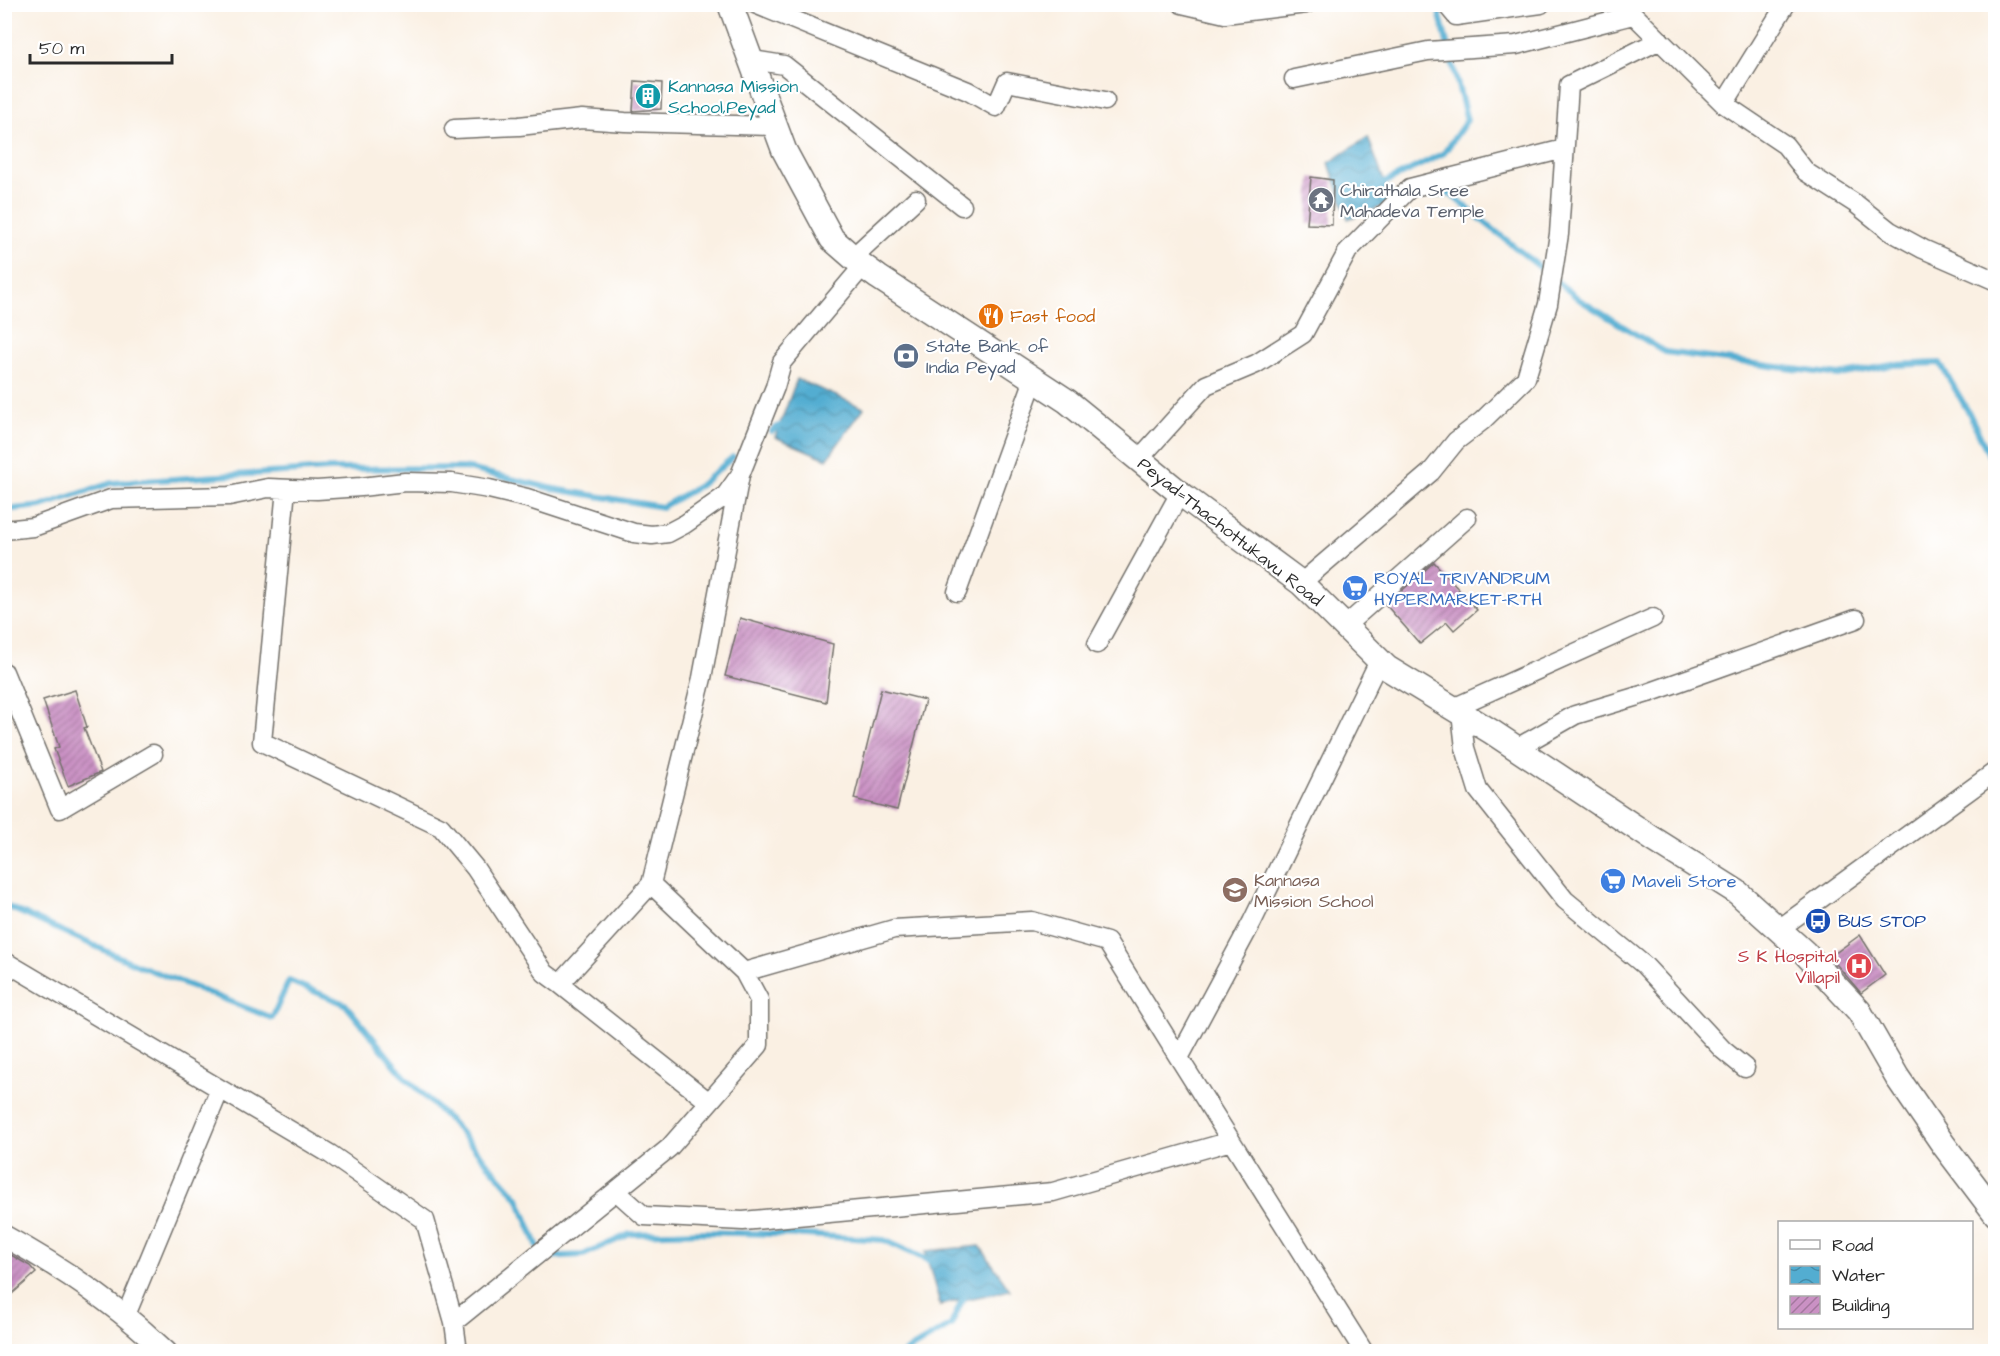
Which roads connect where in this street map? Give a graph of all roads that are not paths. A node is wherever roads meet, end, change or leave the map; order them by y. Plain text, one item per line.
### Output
1 (730, 4) edge
2 (755, 4) edge
3 (1182, 4) edge
4 (1306, 4) edge
5 (1446, 4) edge
6 (1541, 4) edge
7 (1786, 4) edge
8 (1628, 10) edge
9 (1660, 40) junction
10 (752, 60) junction
11 (1294, 79) dead end
12 (1105, 101) dead end
13 (1724, 104) junction
14 (775, 126) junction
15 (454, 129) dead end
16 (1564, 149) junction
17 (916, 199) dead end
18 (962, 206) dead end
19 (858, 261) junction
20 (1995, 281) edge
21 (1034, 380) junction
22 (1138, 459) junction
23 (740, 475) junction
24 (286, 489) junction
25 (1180, 493) junction
26 (1467, 518) dead end
27 (4, 530) edge
28 (1301, 583) junction
29 (957, 592) dead end
30 (1653, 618) dead end
31 (1856, 619) dead end
32 (1345, 626) junction
33 (1097, 644) dead end
34 (1379, 661) junction
35 (4, 672) edge
36 (1457, 710) junction
37 (1517, 748) junction
38 (153, 754) dead end
39 (1995, 771) edge
40 (651, 884) junction
41 (1779, 929) junction
42 (4, 961) edge
43 (744, 972) junction
44 (560, 984) junction
45 (1179, 1058) junction
46 (1745, 1068) dead end
47 (220, 1089) junction
48 (709, 1102) junction
49 (1231, 1141) junction
50 (616, 1191) junction
51 (1995, 1214) edge
52 (4, 1236) edge
53 (126, 1315) junction
54 (454, 1322) junction
55 (166, 1352) edge
56 (458, 1352) edge
57 (1364, 1352) edge

1 - 10 main road, Peyad=Thachottukavu Road
2 - 12 street
3 - 4 street
5 - 6 street
7 - 13 street
8 - 9 street
8 - 11 street
9 - 13 street
9 - 16 street
10 - 14 main road, Peyad=Thachottukavu Road
10 - 18 street
13 - 20 street
14 - 15 street
14 - 19 main road, Peyad=Thachottukavu Road
16 - 22 street
16 - 28 street
17 - 19 street
19 - 21 main road, Peyad=Thachottukavu Road
19 - 23 street
21 - 22 main road, Peyad=Thachottukavu Road
21 - 29 street
22 - 25 main road, Peyad=Thachottukavu Road
23 - 24 street
23 - 40 street
24 - 27 street
24 - 44 street
25 - 28 main road, Peyad=Thachottukavu Road
25 - 33 street
26 - 32 street
28 - 32 main road, Peyad=Thachottukavu Road
30 - 36 street
31 - 37 street
32 - 34 main road, Peyad=Thachottukavu Road
34 - 36 main road, Peyad=Thachottukavu Road
34 - 45 street
35 - 38 street
36 - 37 main road, Peyad=Thachottukavu Road
36 - 46 street
37 - 41 main road, Peyad=Thachottukavu Road
39 - 41 street
40 - 43 street
40 - 44 street
41 - 51 main road, Peyad=Thachottukavu Road
42 - 47 street
43 - 45 street
43 - 48 street
44 - 48 street
45 - 49 street
47 - 53 street
47 - 54 street
48 - 50 street
49 - 50 street
49 - 57 street
50 - 54 street
52 - 53 street
53 - 55 street
54 - 56 street

